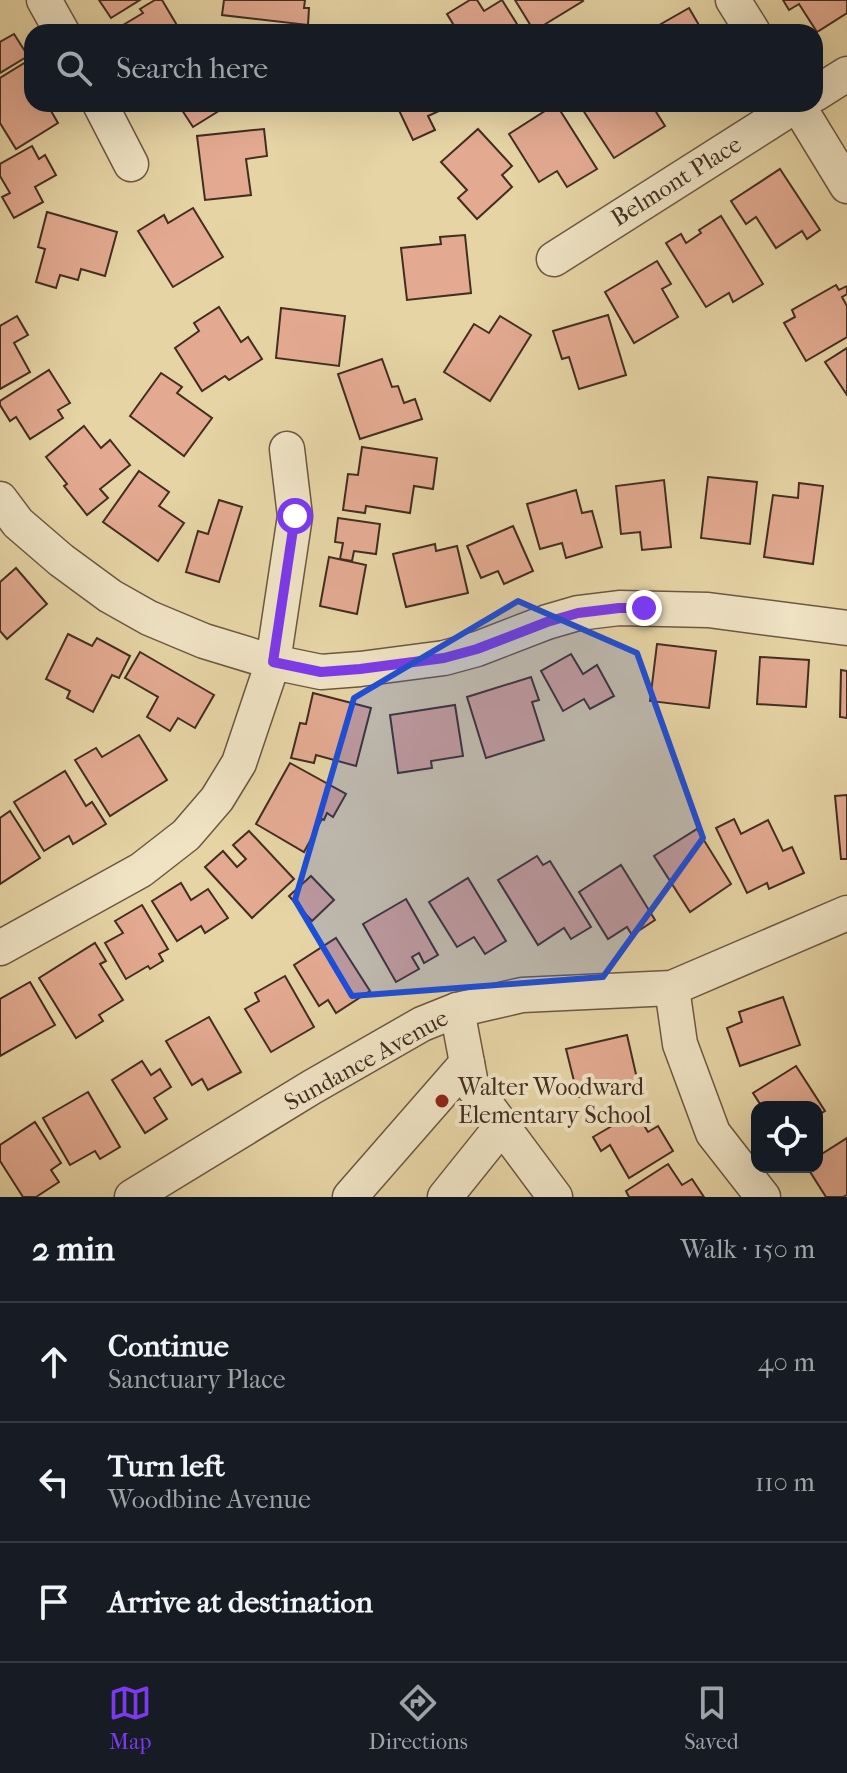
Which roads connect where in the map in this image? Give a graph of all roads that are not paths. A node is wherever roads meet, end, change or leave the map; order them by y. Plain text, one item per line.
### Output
1 (44, 0) edge
2 (733, 0) edge
3 (58, 24) edge
4 (748, 24) edge
5 (847, 74) edge
6 (823, 89) edge
7 (104, 112) edge
8 (784, 112) edge
9 (802, 112) edge
10 (131, 164) dead end
11 (847, 186) edge
12 (554, 259) dead end
13 (287, 449) dead end
14 (6, 520) edge
15 (847, 628) edge
16 (273, 662) junction
17 (847, 913) edge
18 (0, 948) edge
19 (672, 988) junction
20 (457, 1010) junction
21 (467, 1063) junction
22 (502, 1126) junction
23 (151, 1193) edge
24 (547, 1193) edge
25 (350, 1197) edge
26 (445, 1197) edge
27 (763, 1197) edge

1 - 3 street
2 - 4 street
5 - 6 street
7 - 10 street
8 - 12 street, Belmont Place
9 - 11 street
13 - 16 street
14 - 16 street
15 - 16 street
16 - 18 street
17 - 19 street, Sundance Avenue
19 - 20 street, Sundance Avenue
19 - 27 street
20 - 21 street
20 - 23 street, Sundance Avenue
21 - 22 street
21 - 25 street
22 - 24 street
22 - 26 street

